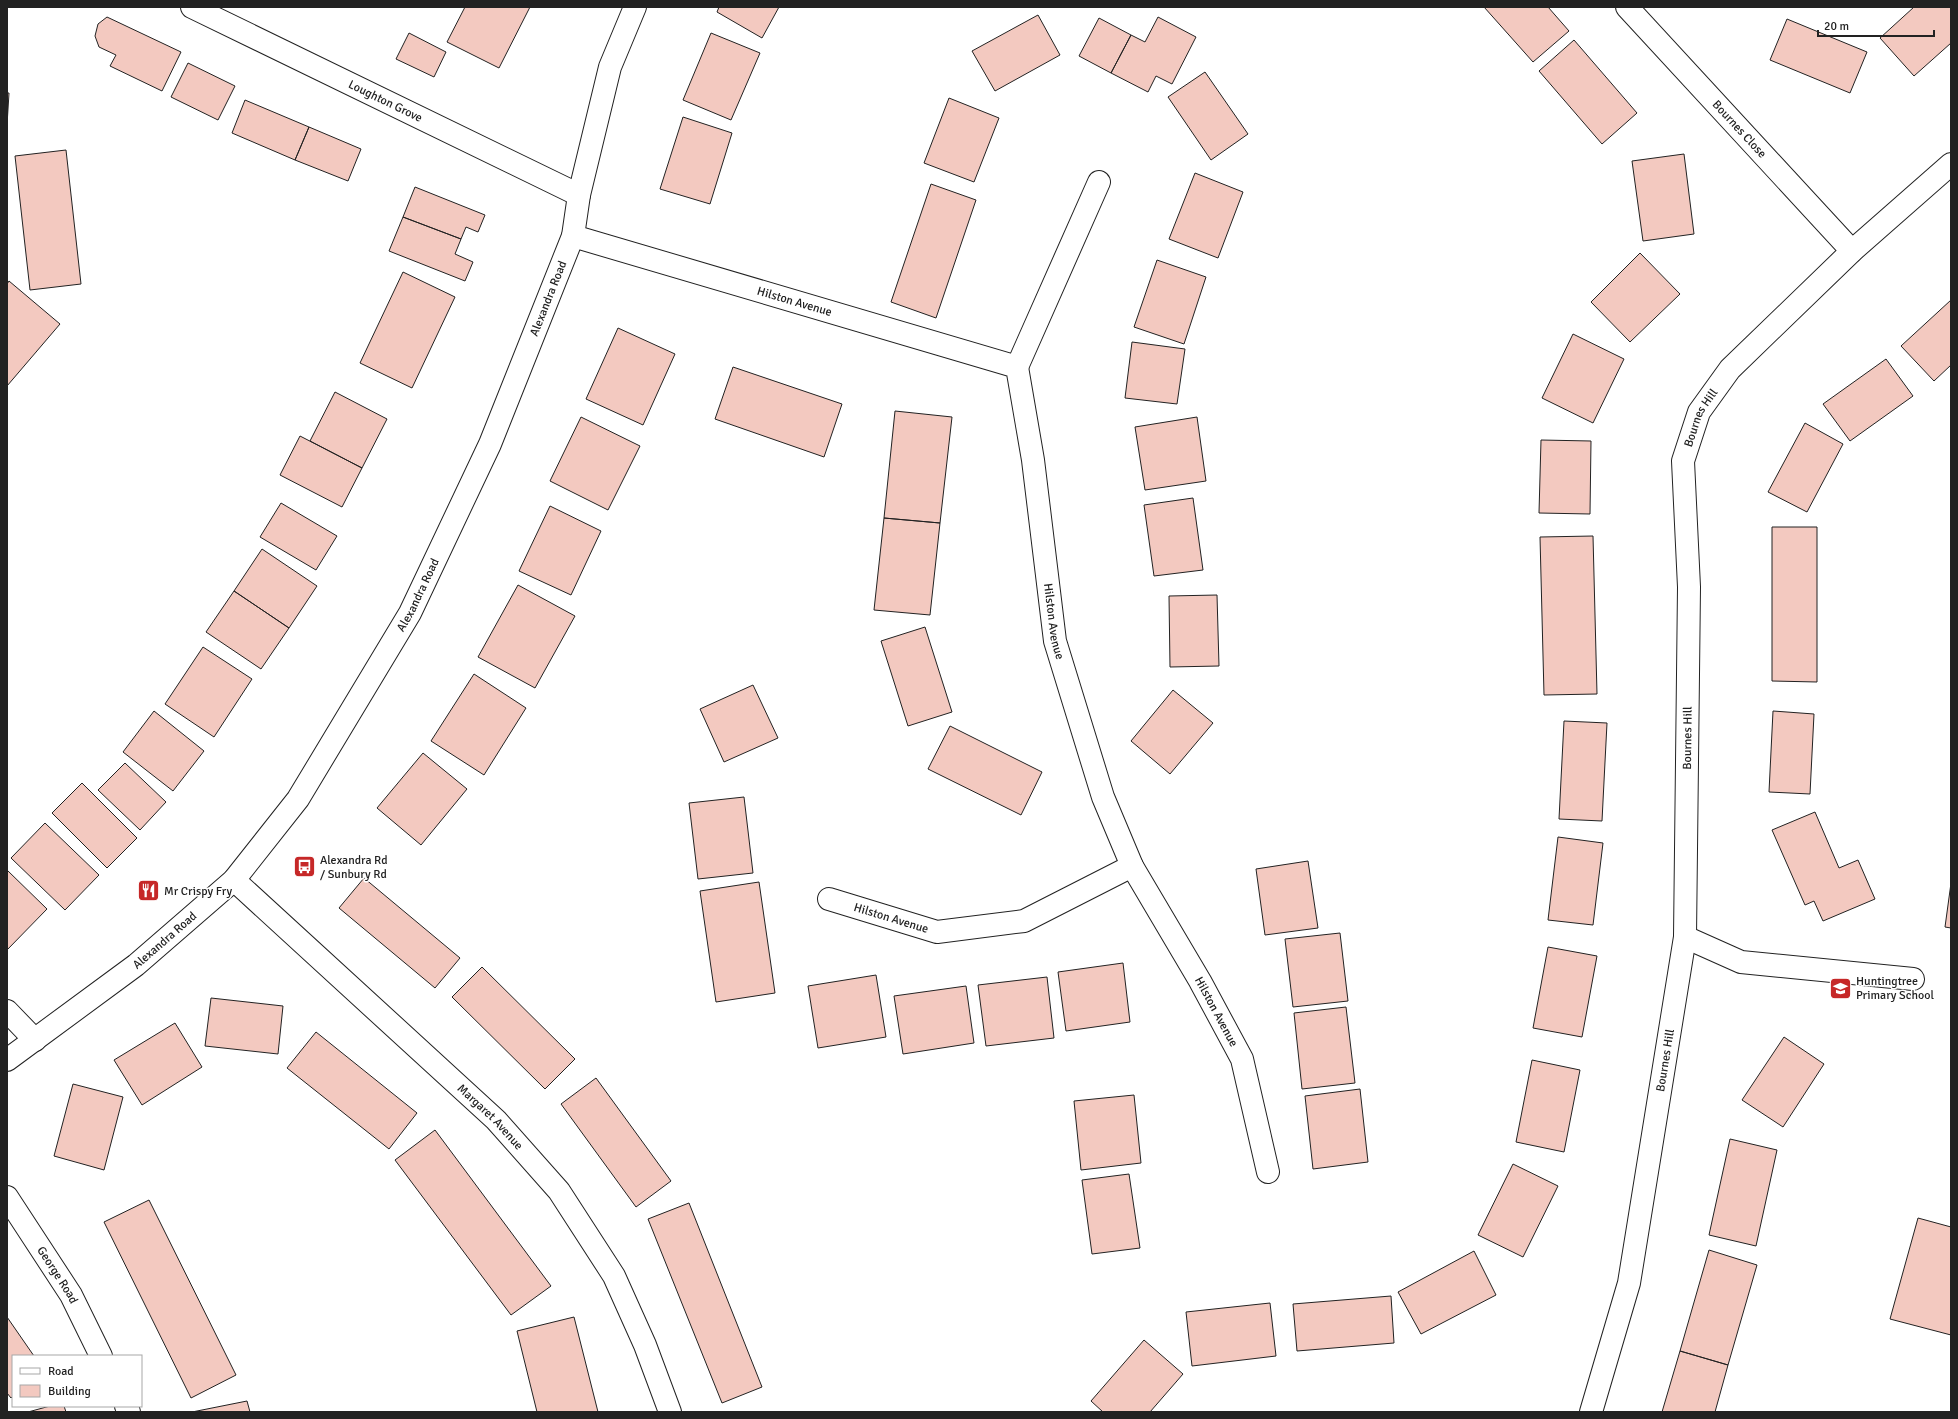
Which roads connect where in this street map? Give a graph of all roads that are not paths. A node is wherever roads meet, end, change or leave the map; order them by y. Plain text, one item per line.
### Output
1 (192, 7) edge
2 (635, 7) edge
3 (1627, 7) edge
4 (1951, 164) edge
5 (1098, 182) dead end
6 (579, 195) junction
7 (573, 236) junction
8 (1852, 251) junction
9 (1017, 367) junction
10 (1132, 866) junction
11 (234, 880) junction
12 (828, 899) dead end
13 (1685, 938) junction
14 (1913, 979) dead end
15 (7, 1011) edge
16 (35, 1040) junction
17 (7, 1060) edge
18 (1268, 1172) dead end
19 (7, 1197) edge
20 (101, 1355) edge
21 (670, 1412) edge
22 (1591, 1412) edge

1 - 6 street, Loughton Grove
2 - 6 street, Alexandra Road
3 - 8 street, Bournes Close
4 - 8 street, Bournes Hill
5 - 9 street
6 - 7 street, Alexandra Road
7 - 9 street, Hilston Avenue
7 - 11 street, Alexandra Road
8 - 13 street, Bournes Hill
9 - 10 street, Hilston Avenue
10 - 12 street, Hilston Avenue
10 - 18 street, Hilston Avenue
11 - 16 street, Alexandra Road
11 - 21 street, Margaret Avenue
13 - 14 street
13 - 22 street, Bournes Hill
15 - 16 street
16 - 17 street, Alexandra Road
19 - 20 street, George Road

